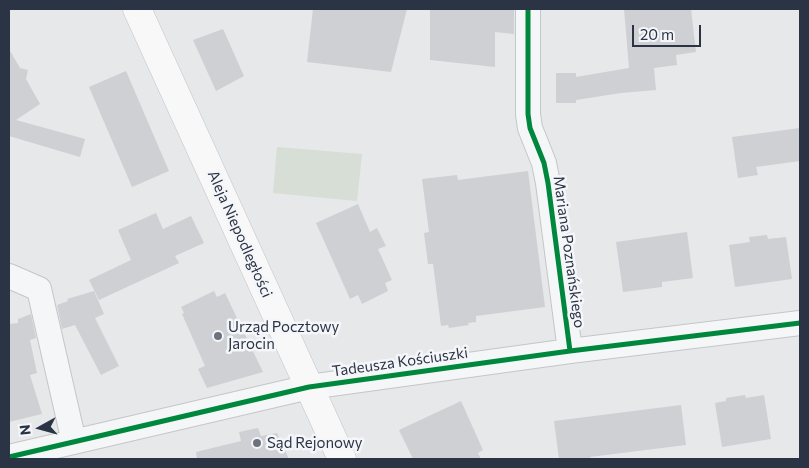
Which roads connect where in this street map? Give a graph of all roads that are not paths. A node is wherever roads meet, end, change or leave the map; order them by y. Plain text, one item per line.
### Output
1 (137, 9) edge
2 (528, 9) edge
3 (9, 276) edge
4 (800, 322) edge
5 (570, 351) junction
6 (309, 387) junction
7 (74, 442) junction
8 (9, 457) edge
9 (342, 459) edge

1 - 6 main road, Aleja Niepodległości
2 - 5 street, Mariana Poznańskiego
3 - 7 street
4 - 5 street, Tadeusza Kościuszki
5 - 6 street, Tadeusza Kościuszki
6 - 7 street, Tadeusza Kościuszki
6 - 9 main road, Aleja Niepodległości
7 - 8 street, Tadeusza Kościuszki

